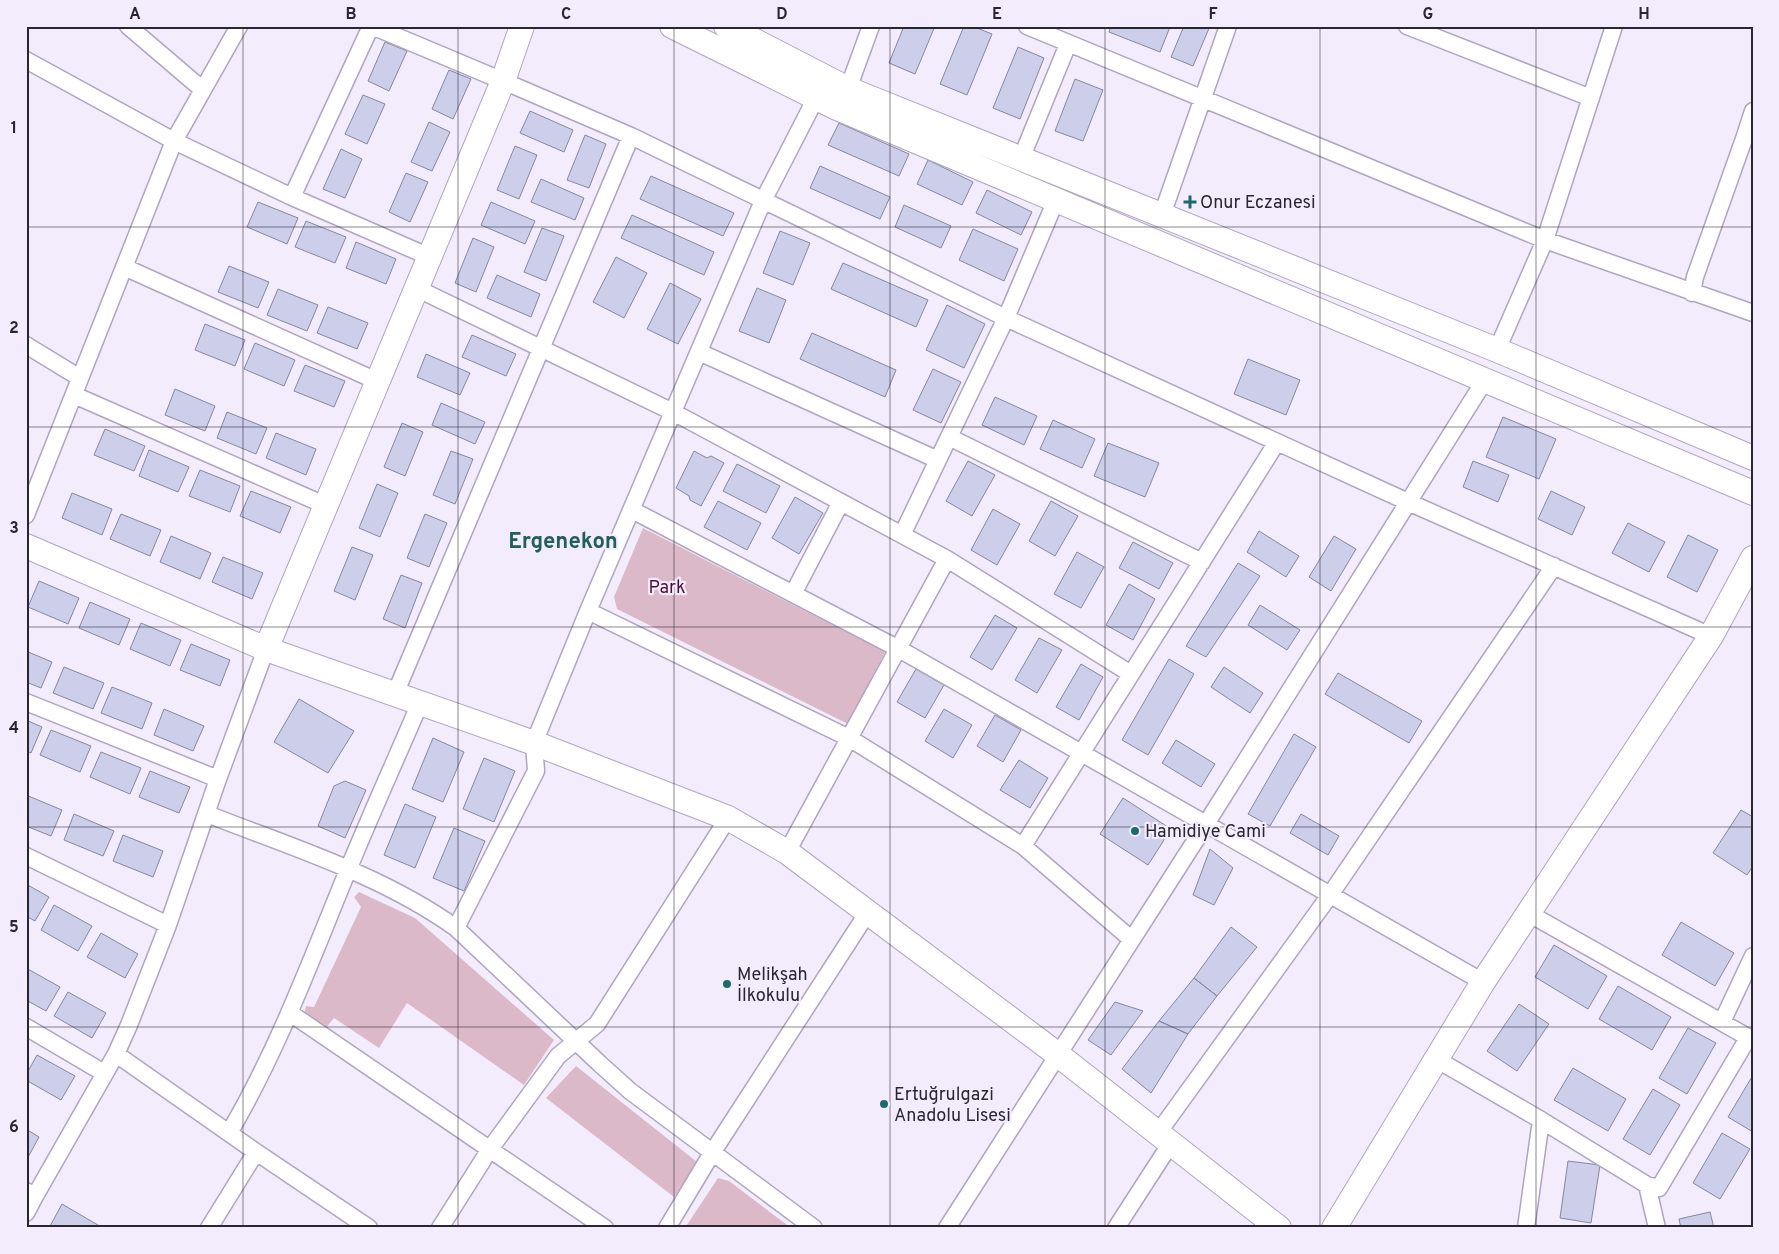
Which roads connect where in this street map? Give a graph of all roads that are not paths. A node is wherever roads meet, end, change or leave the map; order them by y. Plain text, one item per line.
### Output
1 (128, 26) edge
2 (239, 26) edge
3 (372, 26) edge
4 (672, 26) edge
5 (726, 26) edge
6 (871, 26) edge
7 (1027, 26) edge
8 (1228, 26) edge
9 (1407, 26) edge
10 (1614, 26) edge
11 (522, 28) edge
12 (1068, 44) junction
13 (27, 62) edge
14 (504, 81) junction
15 (203, 90) junction
16 (832, 93) junction
17 (1591, 98) junction
18 (1204, 100) junction
19 (1753, 111) edge
20 (631, 136) junction
21 (174, 141) junction
22 (1021, 158) junction
23 (292, 197) junction
24 (1056, 200) junction
25 (763, 201) junction
26 (1162, 216) junction
27 (1545, 240) junction
28 (430, 257) junction
29 (124, 268) junction
30 (418, 290) junction
31 (1692, 293) junction
32 (1753, 313) edge
33 (1006, 318) junction
34 (26, 345) edge
35 (540, 349) junction
36 (1497, 350) junction
37 (699, 352) junction
38 (80, 378) junction
39 (1484, 380) junction
40 (379, 382) junction
41 (74, 395) junction
42 (673, 412) junction
43 (949, 438) junction
44 (1277, 442) junction
45 (1753, 458) edge
46 (938, 460) junction
47 (1753, 492) edge
48 (841, 502) junction
49 (1408, 502) junction
50 (327, 506) junction
51 (632, 510) junction
52 (26, 515) edge
53 (902, 535) junction
54 (26, 546) edge
55 (1753, 558) edge
56 (947, 559) junction
57 (1202, 562) junction
58 (1554, 566) junction
59 (793, 594) junction
60 (588, 611) junction
61 (1711, 636) junction
62 (266, 649) junction
63 (899, 649) junction
64 (1131, 674) junction
65 (395, 694) junction
66 (26, 702) edge
67 (420, 703) junction
68 (850, 738) junction
69 (534, 743) junction
70 (1081, 753) junction
71 (218, 779) junction
72 (207, 814) junction
73 (728, 818) junction
74 (1206, 824) junction
75 (1023, 846) junction
76 (787, 852) junction
77 (26, 856) edge
78 (348, 869) junction
79 (1330, 895) junction
80 (868, 912) junction
81 (1528, 913) junction
82 (168, 925) junction
83 (456, 928) junction
84 (1132, 939) junction
85 (1753, 956) edge
86 (1483, 982) junction
87 (290, 1013) junction
88 (1722, 1022) junction
89 (26, 1027) edge
90 (1751, 1039) edge
91 (577, 1042) junction
92 (116, 1054) junction
93 (1057, 1054) junction
94 (1436, 1059) junction
95 (104, 1073) junction
96 (1541, 1120) junction
97 (229, 1133) junction
98 (1165, 1138) junction
99 (490, 1149) junction
100 (256, 1152) junction
101 (712, 1153) junction
102 (1647, 1185) junction
103 (31, 1194) edge
104 (26, 1214) edge
105 (209, 1228) edge
106 (369, 1228) edge
107 (440, 1228) edge
108 (605, 1228) edge
109 (668, 1228) edge
110 (814, 1228) edge
111 (946, 1228) edge
112 (1116, 1228) edge
113 (1279, 1228) edge
114 (1334, 1228) edge
115 (1526, 1228) edge
116 (1657, 1228) edge

1 - 15 street
2 - 15 street
3 - 14 street
3 - 23 street
4 - 16 street
5 - 16 street
6 - 16 street
7 - 12 street
8 - 18 street
9 - 17 street
10 - 17 street
11 - 14 street
12 - 18 street
12 - 22 street
13 - 21 street
14 - 20 street
14 - 28 street
15 - 21 street
16 - 22 street
16 - 24 street
16 - 25 street
17 - 27 street
18 - 26 street
18 - 27 street
19 - 31 street
20 - 25 street
20 - 35 street
21 - 23 street
21 - 29 street
22 - 26 street
23 - 28 street
24 - 33 street
24 - 39 street
25 - 33 street
25 - 37 street
26 - 36 street
27 - 31 street
27 - 36 street
28 - 30 street
29 - 38 street
29 - 40 street
30 - 35 street
30 - 40 street
31 - 32 street
33 - 43 street
33 - 44 street
34 - 38 street
35 - 42 street
35 - 65 street
36 - 45 street
37 - 42 street
37 - 46 street
38 - 41 street
39 - 47 street
39 - 49 street
40 - 50 street
41 - 50 street
41 - 52 street
42 - 48 street
42 - 51 street
43 - 46 street
43 - 57 street
44 - 49 street
44 - 57 street
46 - 53 street
48 - 53 street
48 - 59 street
49 - 58 street
49 - 74 street
50 - 62 street
51 - 59 street
51 - 60 street
53 - 56 street
54 - 62 street
55 - 61 street
56 - 63 street
56 - 64 street
57 - 64 street
58 - 61 street
58 - 79 street
59 - 63 street
60 - 68 street
60 - 69 street
61 - 81 street
62 - 65 street
62 - 71 street
63 - 68 street
63 - 70 street
64 - 70 street
65 - 67 street
66 - 71 street
67 - 69 street
67 - 78 street
68 - 75 street
68 - 76 street
69 - 73 street
69 - 83 street
70 - 74 street
70 - 75 street
71 - 72 street
72 - 78 street
72 - 82 street
73 - 76 street
73 - 91 street
74 - 79 street
74 - 84 street
75 - 84 street
76 - 80 street
77 - 82 street
78 - 83 street
78 - 87 street
79 - 86 street
79 - 98 street
80 - 93 street
80 - 101 street
81 - 86 street
81 - 88 street
82 - 92 street
83 - 91 street
84 - 93 street
85 - 88 street
86 - 94 street
87 - 97 street
87 - 99 street
88 - 90 street
89 - 95 street
90 - 102 street
91 - 99 street
91 - 101 street
92 - 95 street
92 - 97 street
93 - 98 street
93 - 111 street
94 - 96 street
94 - 114 street
95 - 103 street
96 - 102 street
96 - 115 street
97 - 100 street
98 - 112 street
98 - 113 street
99 - 107 street
99 - 108 street
100 - 105 street
100 - 106 street
101 - 109 street
101 - 110 street
102 - 116 street
103 - 104 street

